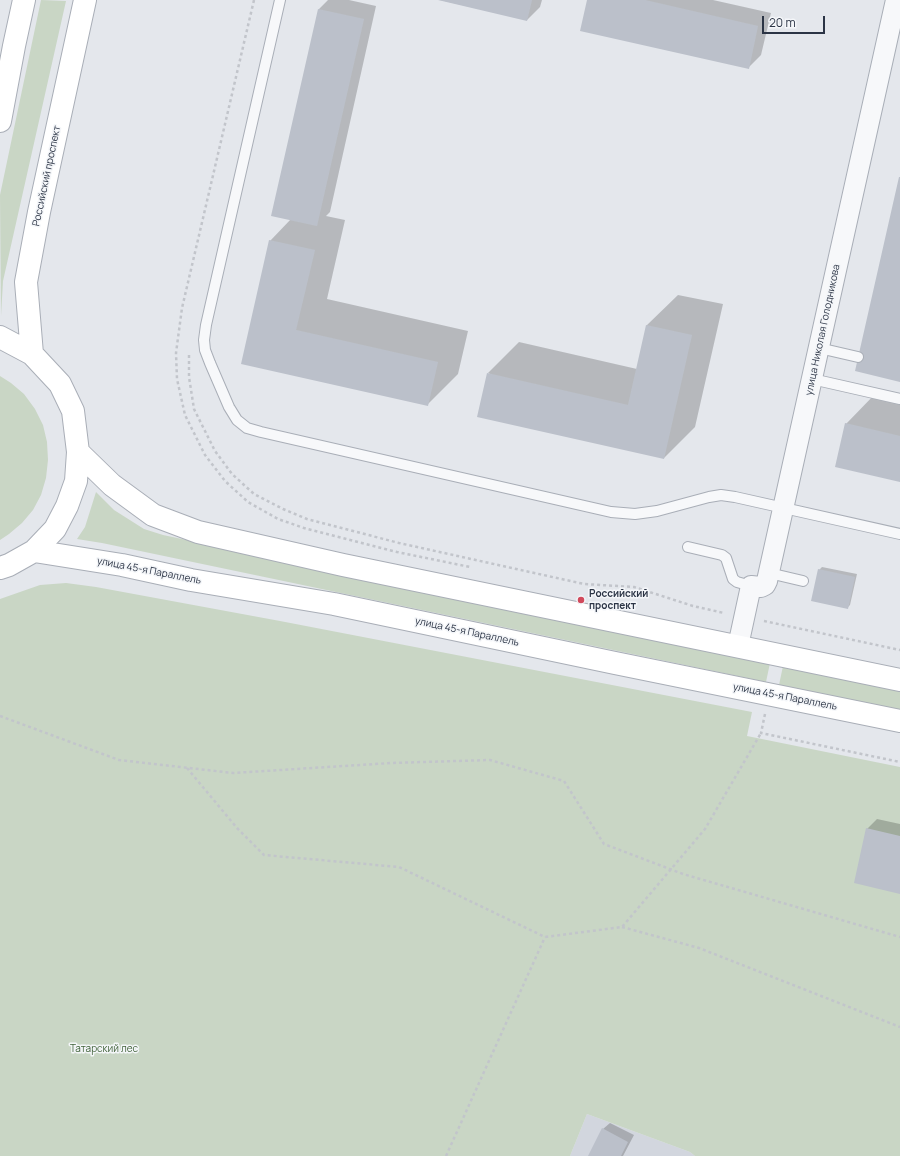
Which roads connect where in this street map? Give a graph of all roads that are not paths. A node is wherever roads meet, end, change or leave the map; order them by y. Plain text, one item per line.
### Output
1 (24, 0) edge
2 (85, 0) edge
3 (280, 0) edge
4 (896, 11) edge
5 (0, 121) edge
6 (0, 337) edge
7 (819, 348) junction
8 (32, 354) junction
9 (858, 357) dead end
10 (812, 379) junction
11 (900, 399) edge
12 (78, 452) junction
13 (784, 508) junction
14 (900, 534) edge
15 (688, 547) dead end
16 (34, 551) junction
17 (0, 568) edge
18 (769, 573) junction
19 (803, 581) dead end
20 (751, 586) junction
21 (738, 646) junction
22 (900, 680) edge
23 (900, 721) edge

1 - 5 main road
2 - 8 main road, Российский проспект
3 - 13 lane
4 - 7 street, улица Николая Голодникова
6 - 8 main road
7 - 9 lane
7 - 10 street, улица Николая Голодникова
8 - 12 main road
10 - 11 lane
10 - 13 street, улица Николая Голодникова
12 - 16 main road
12 - 21 main road
13 - 14 lane
13 - 18 street, улица Николая Голодникова
15 - 20 lane
16 - 17 main road
16 - 23 main road, улица 45-я Параллель
18 - 19 lane
18 - 20 street, улица Николая Голодникова
20 - 21 street
21 - 22 main road

